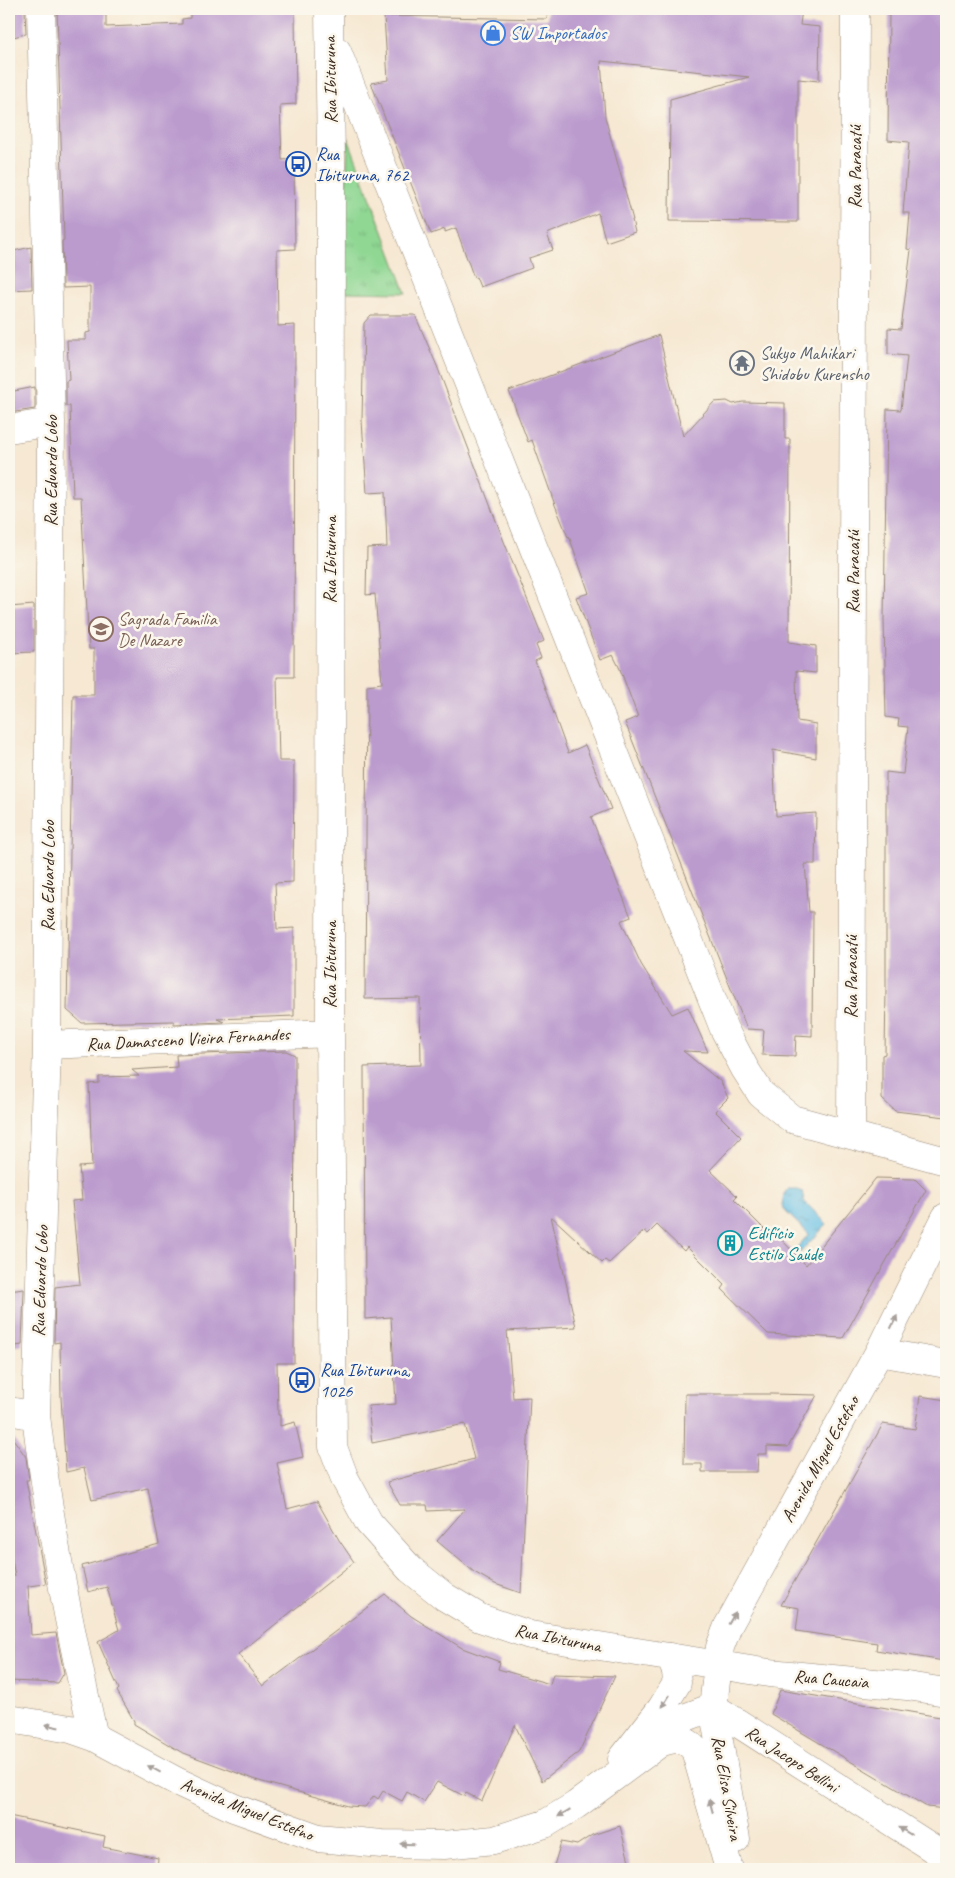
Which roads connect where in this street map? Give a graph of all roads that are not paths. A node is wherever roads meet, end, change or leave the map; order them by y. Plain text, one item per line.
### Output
1 (41, 9) edge
2 (855, 9) edge
3 (329, 21) edge
4 (51, 422) junction
5 (9, 429) edge
6 (330, 1033) junction
7 (47, 1045) junction
8 (851, 1135) junction
9 (946, 1161) edge
10 (946, 1216) edge
11 (879, 1352) junction
12 (946, 1364) edge
13 (9, 1411) edge
14 (36, 1416) junction
15 (670, 1657) junction
16 (717, 1664) junction
17 (946, 1692) edge
18 (713, 1707) junction
19 (9, 1720) edge
20 (94, 1737) junction
21 (684, 1740) joint
22 (634, 1745) junction
23 (603, 1784) junction
24 (946, 1857) edge
25 (729, 1869) edge
26 (742, 1869) edge

1 - 4 street, Rua Eduardo Lobo
2 - 8 street, Rua Paracatú
3 - 6 street, Rua Ibituruna
3 - 8 street
4 - 5 street
4 - 7 street, Rua Eduardo Lobo
6 - 7 street, Rua Damasceno Vieira Fernandes
6 - 15 street, Rua Ibituruna
7 - 14 street, Rua Eduardo Lobo
8 - 9 street
11 -> 10 street, Avenida Miguel Estefno
11 - 12 street
16 -> 11 street, Avenida Miguel Estefno
13 - 14 street
14 - 20 street, Rua Eduardo Lobo
15 - 16 street, Rua Ibituruna
15 -> 22 street, Avenida Miguel Estefno
16 - 17 street, Rua Caucaia
16 - 18 street, Avenida Miguel Estefno
18 - 22 street
24 -> 18 street, Rua Jacopo Bellini
18 - 26 street, Rua Elisa Silveira
20 -> 19 street, Avenida Miguel Estefno
23 -> 20 street, Avenida Miguel Estefno
21 - 23 street, Avenida Miguel Estefno
25 -> 21 street, Rua Elisa Silveira
22 - 23 street, Avenida Miguel Estefno

